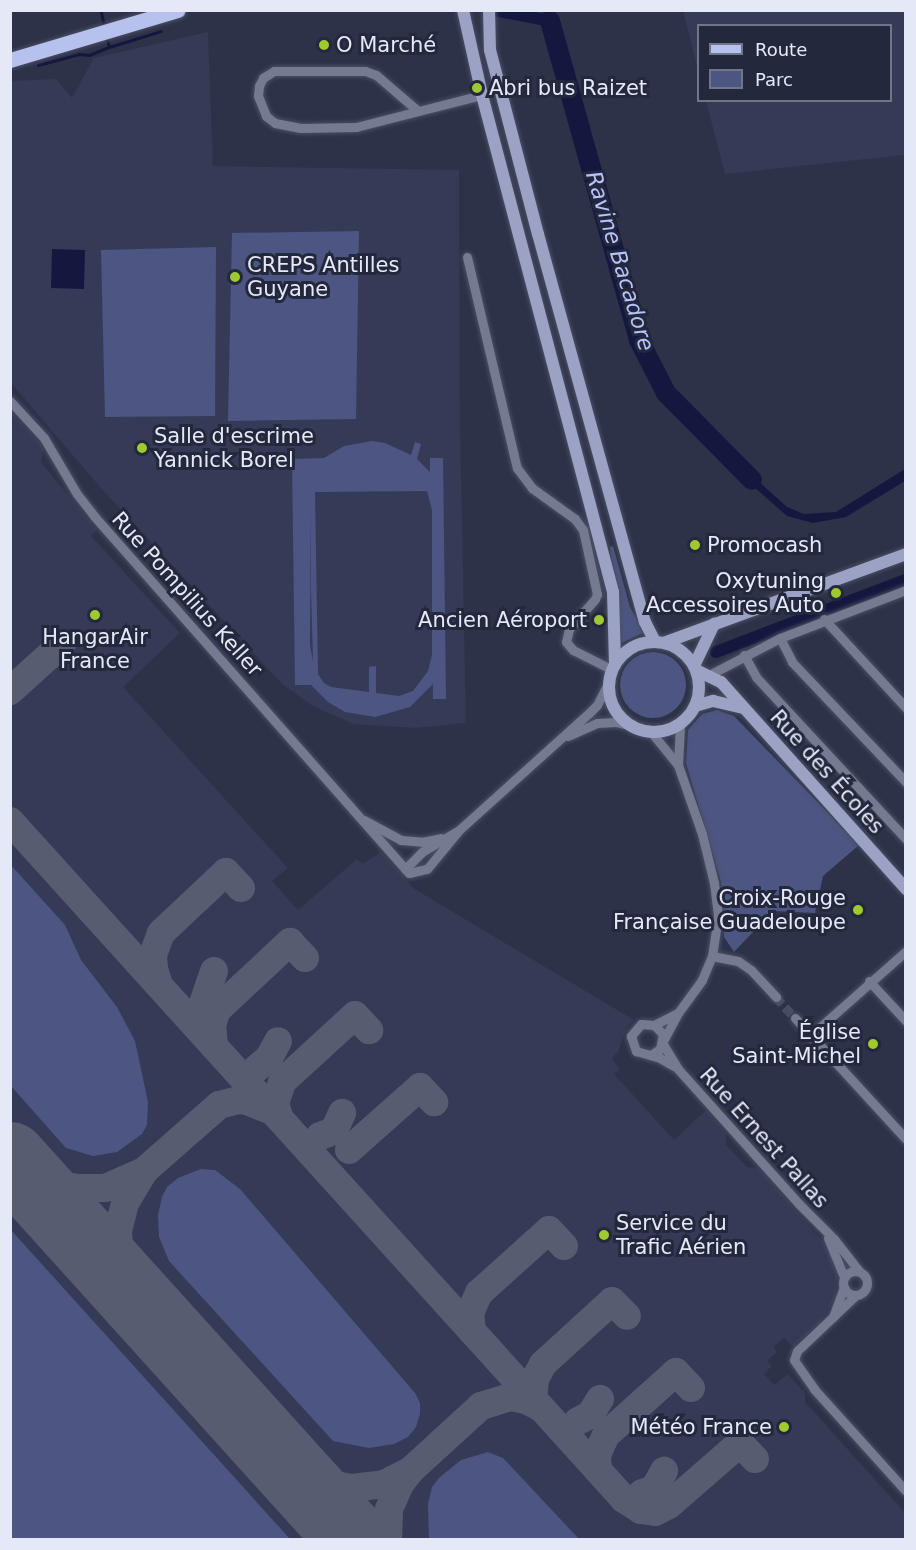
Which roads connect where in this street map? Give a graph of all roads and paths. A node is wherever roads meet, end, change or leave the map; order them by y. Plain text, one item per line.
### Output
1 (178, 10) edge
2 (463, 10) edge
3 (489, 12) edge
4 (10, 60) edge
5 (482, 95) junction
6 (418, 111) junction
7 (467, 257) dead end
8 (10, 401) edge
9 (906, 554) edge
10 (906, 590) edge
11 (824, 619) junction
12 (714, 624) junction
13 (780, 638) junction
14 (661, 642) junction
15 (744, 656) junction
16 (695, 668) junction
17 (613, 672) junction
18 (709, 675) junction
19 (695, 706) junction
20 (744, 708) junction
21 (906, 708) edge
22 (680, 725) junction
23 (632, 726) junction
24 (651, 732) junction
25 (557, 741) junction
26 (678, 765) junction
27 (906, 782) edge
28 (346, 805) junction
29 (459, 830) junction
30 (442, 838) junction
31 (906, 839) edge
32 (407, 871) junction
33 (906, 889) edge
34 (906, 951) edge
35 (712, 956) junction
36 (869, 981) junction
37 (776, 997) tunnel mouth
38 (678, 1013) junction
39 (795, 1018) tunnel mouth
40 (906, 1021) edge
41 (654, 1025) junction
42 (811, 1035) junction
43 (663, 1042) junction
44 (651, 1055) junction
45 (678, 1069) junction
46 (906, 1139) edge
47 (824, 1230) junction
48 (859, 1271) junction
49 (844, 1276) junction
50 (844, 1287) junction
51 (856, 1295) junction
52 (832, 1317) junction
53 (906, 1491) edge

1 - 4 main road
2 - 5 main road
3 - 14 main road
5 - 6 street
5 - 17 main road
6 - 6 street
7 - 17 street
8 - 28 street, Rue Pompilius Keller
9 - 12 main road
10 - 11 street
11 - 13 street
11 - 21 street
12 - 14 main road
12 - 16 main road
13 - 15 street
13 - 27 street
14 - 16 main road
14 - 17 main road
15 - 18 street
15 - 31 street
16 - 18 main road, Rue des Écoles
16 - 19 main road
17 - 23 main road
17 - 25 street
18 - 20 main road, Rue des Écoles
19 - 20 main road, Rue des Écoles
19 - 22 main road
20 - 33 main road, Rue des Écoles
22 - 24 main road
22 - 26 street
23 - 24 main road
23 - 25 street
24 - 26 street
25 - 29 street
26 - 35 street
28 - 30 street, Rue Pompilius Keller
28 - 32 street, Rue Pompilius Keller
29 - 30 street
29 - 32 street
30 - 32 street
34 - 36 street
35 - 37 street
35 - 38 street
36 - 40 street
36 - 42 street
38 - 41 street
38 - 43 street
39 - 42 street
41 - 43 street
41 - 44 street
42 - 46 street
43 - 44 street
43 - 45 street, Rue Ernest Pallas
44 - 45 street, Rue Ernest Pallas
45 - 47 street, Rue Ernest Pallas
47 - 48 street, Rue Ernest Pallas
47 - 49 street, Rue Ernest Pallas
48 - 49 street
48 - 51 street
49 - 50 street
50 - 51 street
50 - 52 street
51 - 52 street
52 - 53 street

